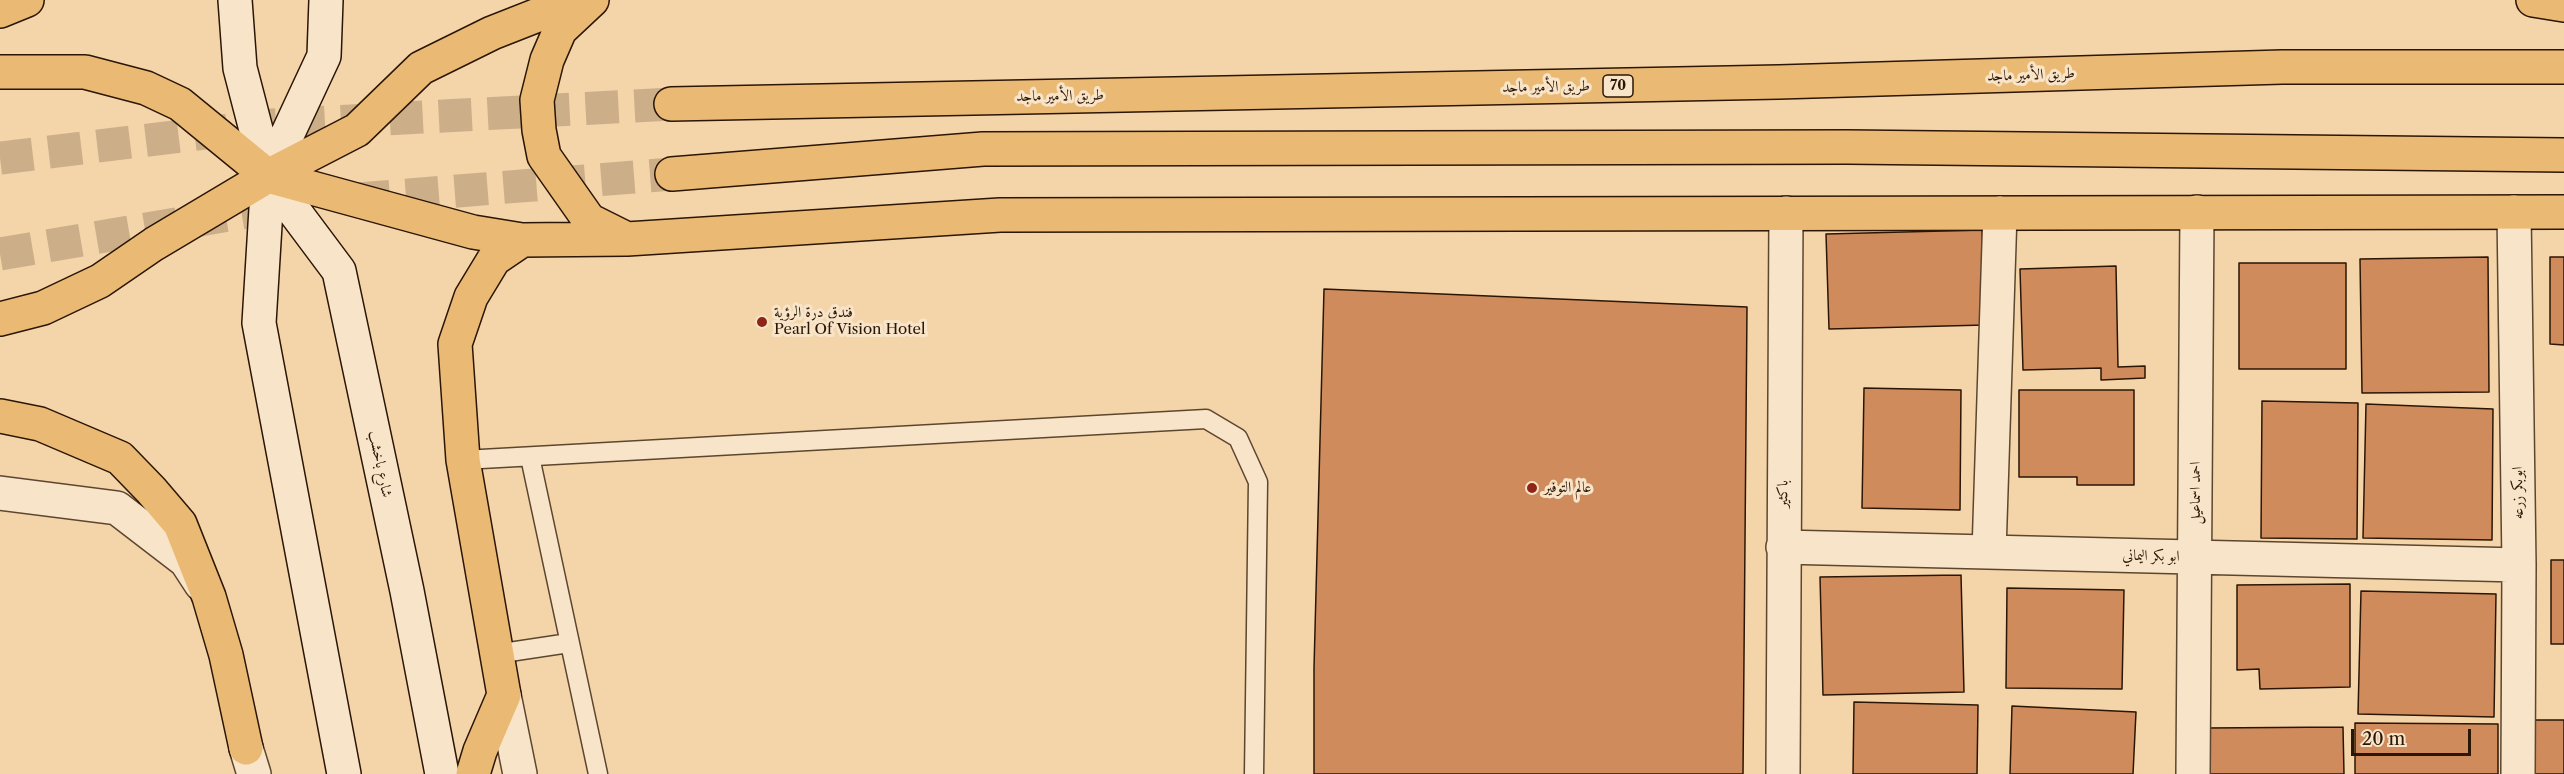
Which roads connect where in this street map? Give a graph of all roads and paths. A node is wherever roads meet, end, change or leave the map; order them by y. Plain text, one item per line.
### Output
1 (27, 0) edge
2 (235, 0) edge
3 (326, 0) edge
4 (576, 0) edge
5 (591, 0) edge
6 (2533, 0) edge
7 (2564, 5) edge
8 (0, 11) edge
9 (2564, 67) edge
10 (0, 72) edge
11 (671, 104) tunnel mouth
12 (2564, 155) edge
13 (672, 174) tunnel mouth
14 (268, 176) junction
15 (2564, 204) edge
16 (2197, 212) junction
17 (2500, 212) junction
18 (2564, 212) edge
19 (1786, 213) junction
20 (2000, 213) junction
21 (627, 239) junction
22 (522, 240) junction
23 (0, 319) edge
24 (0, 416) edge
25 (530, 457) junction
26 (463, 460) junction
27 (0, 493) edge
28 (1783, 547) junction
29 (1989, 552) junction
30 (2195, 557) junction
31 (2519, 565) junction
32 (208, 597) junction
33 (568, 643) junction
34 (496, 654) junction
35 (504, 695) junction
36 (250, 761) edge
37 (344, 774) edge
38 (442, 774) edge
39 (473, 774) edge
40 (520, 774) edge
41 (598, 774) edge
42 (1254, 774) edge
43 (1783, 774) edge
44 (2193, 774) edge
45 (2518, 774) edge

1 - 8 main road
2 - 14 street, شارع باخشب
3 - 14 street, شارع باخشب
4 - 14 main road
5 - 21 main road
6 - 7 main road
9 - 11 main road, طريق الأمير ماجد / 70
10 - 14 main road
12 - 13 main road
14 - 22 main road
14 - 23 main road
14 - 37 street, شارع باخشب
14 - 38 street, شارع باخشب
15 - 17 main road
16 - 17 main road
16 - 20 main road
16 - 30 street, احمد اسماعيل
17 - 18 main road
17 - 31 street, ابوبكر زرعه
19 - 20 main road
19 - 21 main road
19 - 28 street, باكثير
20 - 29 street
21 - 22 main road
22 - 26 main road
24 - 32 main road
25 - 26 lane
25 - 33 lane
25 - 42 lane
26 - 34 main road
27 - 32 street
28 - 29 street, ابو بكر اليماني
28 - 43 street, باكثير
29 - 30 street, ابو بكر اليماني
30 - 31 street, ابو بكر اليماني
30 - 44 street, احمد اسماعيل
31 - 45 street, ابوبكر زرعه
32 - 36 main road
33 - 34 lane
33 - 41 lane
34 - 35 main road
35 - 39 main road
35 - 40 street

